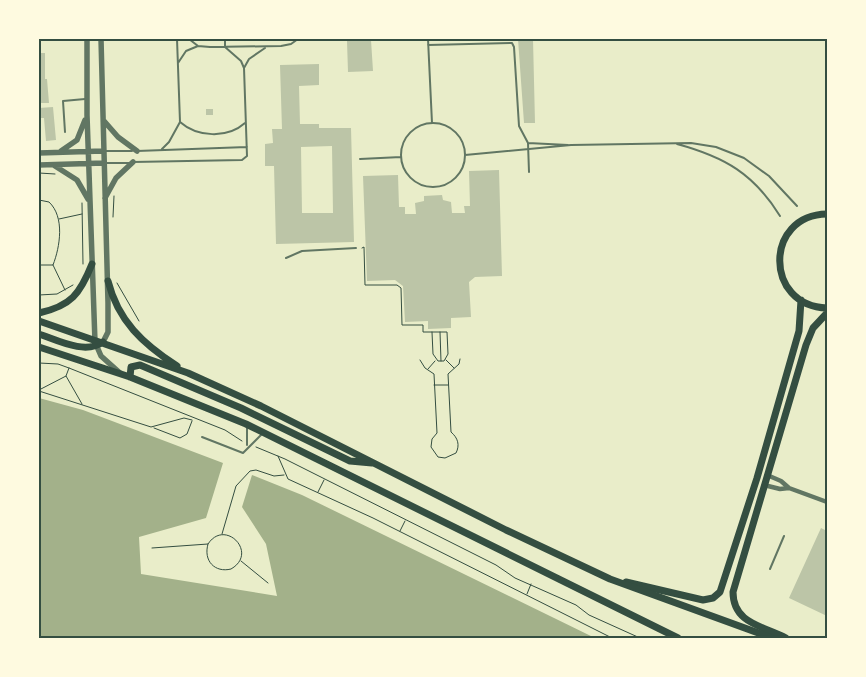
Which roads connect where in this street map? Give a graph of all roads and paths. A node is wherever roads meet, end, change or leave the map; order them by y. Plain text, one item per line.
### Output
1 (87, 39) edge
2 (101, 39) edge
3 (177, 39) edge
4 (189, 39) edge
5 (225, 39) edge
6 (298, 39) edge
7 (428, 39) edge
8 (428, 45) junction
9 (198, 46) junction
10 (225, 47) junction
11 (267, 47) junction
12 (178, 63) junction
13 (244, 68) junction
14 (87, 99) junction
15 (87, 115) junction
16 (103, 119) junction
17 (180, 122) junction
18 (246, 122) junction
19 (432, 123) junction
20 (65, 132) dead end
21 (528, 143) junction
22 (675, 143) junction
23 (570, 145) junction
24 (247, 147) junction
25 (528, 149) junction
26 (161, 150) junction
27 (89, 151) junction
28 (103, 151) junction
29 (137, 151) junction
30 (54, 153) junction
31 (39, 154) edge
32 (465, 154) junction
33 (401, 157) junction
34 (360, 160) dead end
35 (133, 162) junction
36 (104, 163) junction
37 (51, 164) junction
38 (89, 164) junction
39 (39, 165) edge
40 (529, 172) dead end
41 (39, 173) edge
42 (57, 174) dead end
43 (116, 190) dead end
44 (81, 199) dead end
45 (39, 200) edge
46 (104, 200) junction
47 (89, 204) junction
48 (797, 206) dead end
49 (827, 209) edge
50 (83, 214) junction
51 (823, 214) edge
52 (780, 216) dead end
53 (58, 219) junction
54 (113, 224) dead end
55 (356, 248) joint
56 (286, 258) dead end
57 (92, 264) junction
58 (39, 265) edge
59 (53, 265) junction
60 (83, 267) dead end
61 (115, 278) dead end
62 (78, 279) dead end
63 (108, 281) junction
64 (65, 291) junction
65 (39, 295) edge
66 (801, 300) junction
67 (827, 308) edge
68 (39, 312) edge
69 (827, 313) edge
70 (39, 321) edge
71 (139, 321) dead end
72 (432, 332) junction
73 (440, 332) junction
74 (39, 334) edge
75 (103, 342) junction
76 (95, 343) junction
77 (39, 347) edge
78 (460, 359) dead end
79 (420, 360) dead end
80 (436, 360) junction
81 (446, 360) junction
82 (441, 362) junction
83 (39, 363) edge
84 (69, 368) junction
85 (455, 368) junction
86 (427, 369) junction
87 (120, 373) junction
88 (188, 373) junction
89 (66, 376) junction
90 (130, 376) junction
91 (434, 385) junction
92 (448, 385) junction
93 (39, 390) edge
94 (83, 404) junction
95 (193, 419) junction
96 (246, 424) junction
97 (153, 428) junction
98 (265, 433) junction
99 (202, 437) dead end
100 (245, 442) dead end
101 (254, 446) dead end
102 (247, 448) junction
103 (278, 456) junction
104 (375, 464) junction
105 (284, 474) junction
106 (756, 478) junction
107 (324, 479) junction
108 (765, 480) junction
109 (789, 488) junction
110 (317, 492) junction
111 (827, 502) edge
112 (406, 520) junction
113 (400, 532) junction
114 (221, 534) junction
115 (784, 536) dead end
116 (208, 544) junction
117 (152, 548) dead end
118 (240, 560) junction
119 (770, 569) dead end
120 (610, 579) junction
121 (268, 583) dead end
122 (531, 584) junction
123 (526, 595) junction
124 (612, 638) edge
125 (640, 638) edge
126 (678, 638) edge
127 (772, 638) edge
128 (786, 638) edge

1 - 14 street
2 - 16 street
3 - 12 lane
4 - 9 lane
5 - 10 lane
6 - 11 lane
7 - 8 lane
8 - 19 lane
8 - 21 lane
9 - 10 lane
9 - 12 lane
10 - 11 lane
10 - 13 lane
11 - 13 lane
12 - 17 lane
13 - 18 lane
14 - 15 street
14 - 20 lane
15 - 27 street
15 - 30 street
16 - 28 street
16 - 29 street
17 - 18 lane
17 - 26 lane
18 - 24 lane
19 - 32 lane
19 - 33 lane
21 - 23 lane
21 - 25 lane
22 - 23 lane
22 - 48 lane
22 - 52 lane
23 - 25 lane
24 - 26 lane
24 - 35 lane
25 - 32 lane
25 - 40 lane
26 - 29 lane
27 - 28 street
27 - 30 street
27 - 38 street
28 - 29 lane
28 - 36 street
30 - 31 street
32 - 33 lane
33 - 34 lane
35 - 36 lane
35 - 46 street
36 - 38 street
36 - 46 street
37 - 38 street
37 - 39 street
37 - 47 street
38 - 47 street
41 - 42 path
43 - 54 path
44 - 50 path
45 - 53 path
46 - 63 street
47 - 57 street
49 - 51 main road
50 - 53 path
50 - 60 path
51 - 66 main road
53 - 59 path
55 - 56 lane
55 - 72 path
57 - 68 main road
57 - 76 street
58 - 59 path
59 - 64 path
61 - 71 path
62 - 64 path
63 - 75 street
63 - 88 main road
64 - 65 path
66 - 67 main road
66 - 106 main road
69 - 108 main road
70 - 76 main road
72 - 73 path
72 - 80 path
73 - 81 path
73 - 82 path
74 - 76 main road
75 - 76 main road
75 - 88 main road
76 - 87 street
77 - 87 main road
78 - 85 path
79 - 86 path
80 - 82 path
80 - 86 path
81 - 82 path
81 - 85 path
83 - 84 path
84 - 89 path
84 - 95 path
85 - 92 path
86 - 91 path
87 - 90 main road
88 - 104 main road
89 - 93 path
89 - 94 path
90 - 96 main road
90 - 104 main road
91 - 92 path
91 - 92 path
93 - 94 path
94 - 97 path
95 - 97 path
95 - 97 path
95 - 100 path
96 - 98 main road
96 - 102 lane
98 - 102 lane
98 - 126 main road
99 - 102 lane
101 - 103 path
103 - 105 path
103 - 107 path
104 - 120 main road
105 - 110 path
105 - 114 path
106 - 108 street
106 - 120 main road
107 - 110 path
107 - 112 path
108 - 109 street
108 - 109 street
108 - 128 main road
109 - 111 street
110 - 113 path
112 - 113 path
112 - 122 path
113 - 123 path
114 - 116 path
114 - 118 path
115 - 119 lane
116 - 117 path
116 - 118 path
118 - 121 path
120 - 127 main road
122 - 123 path
122 - 125 path
123 - 124 path

